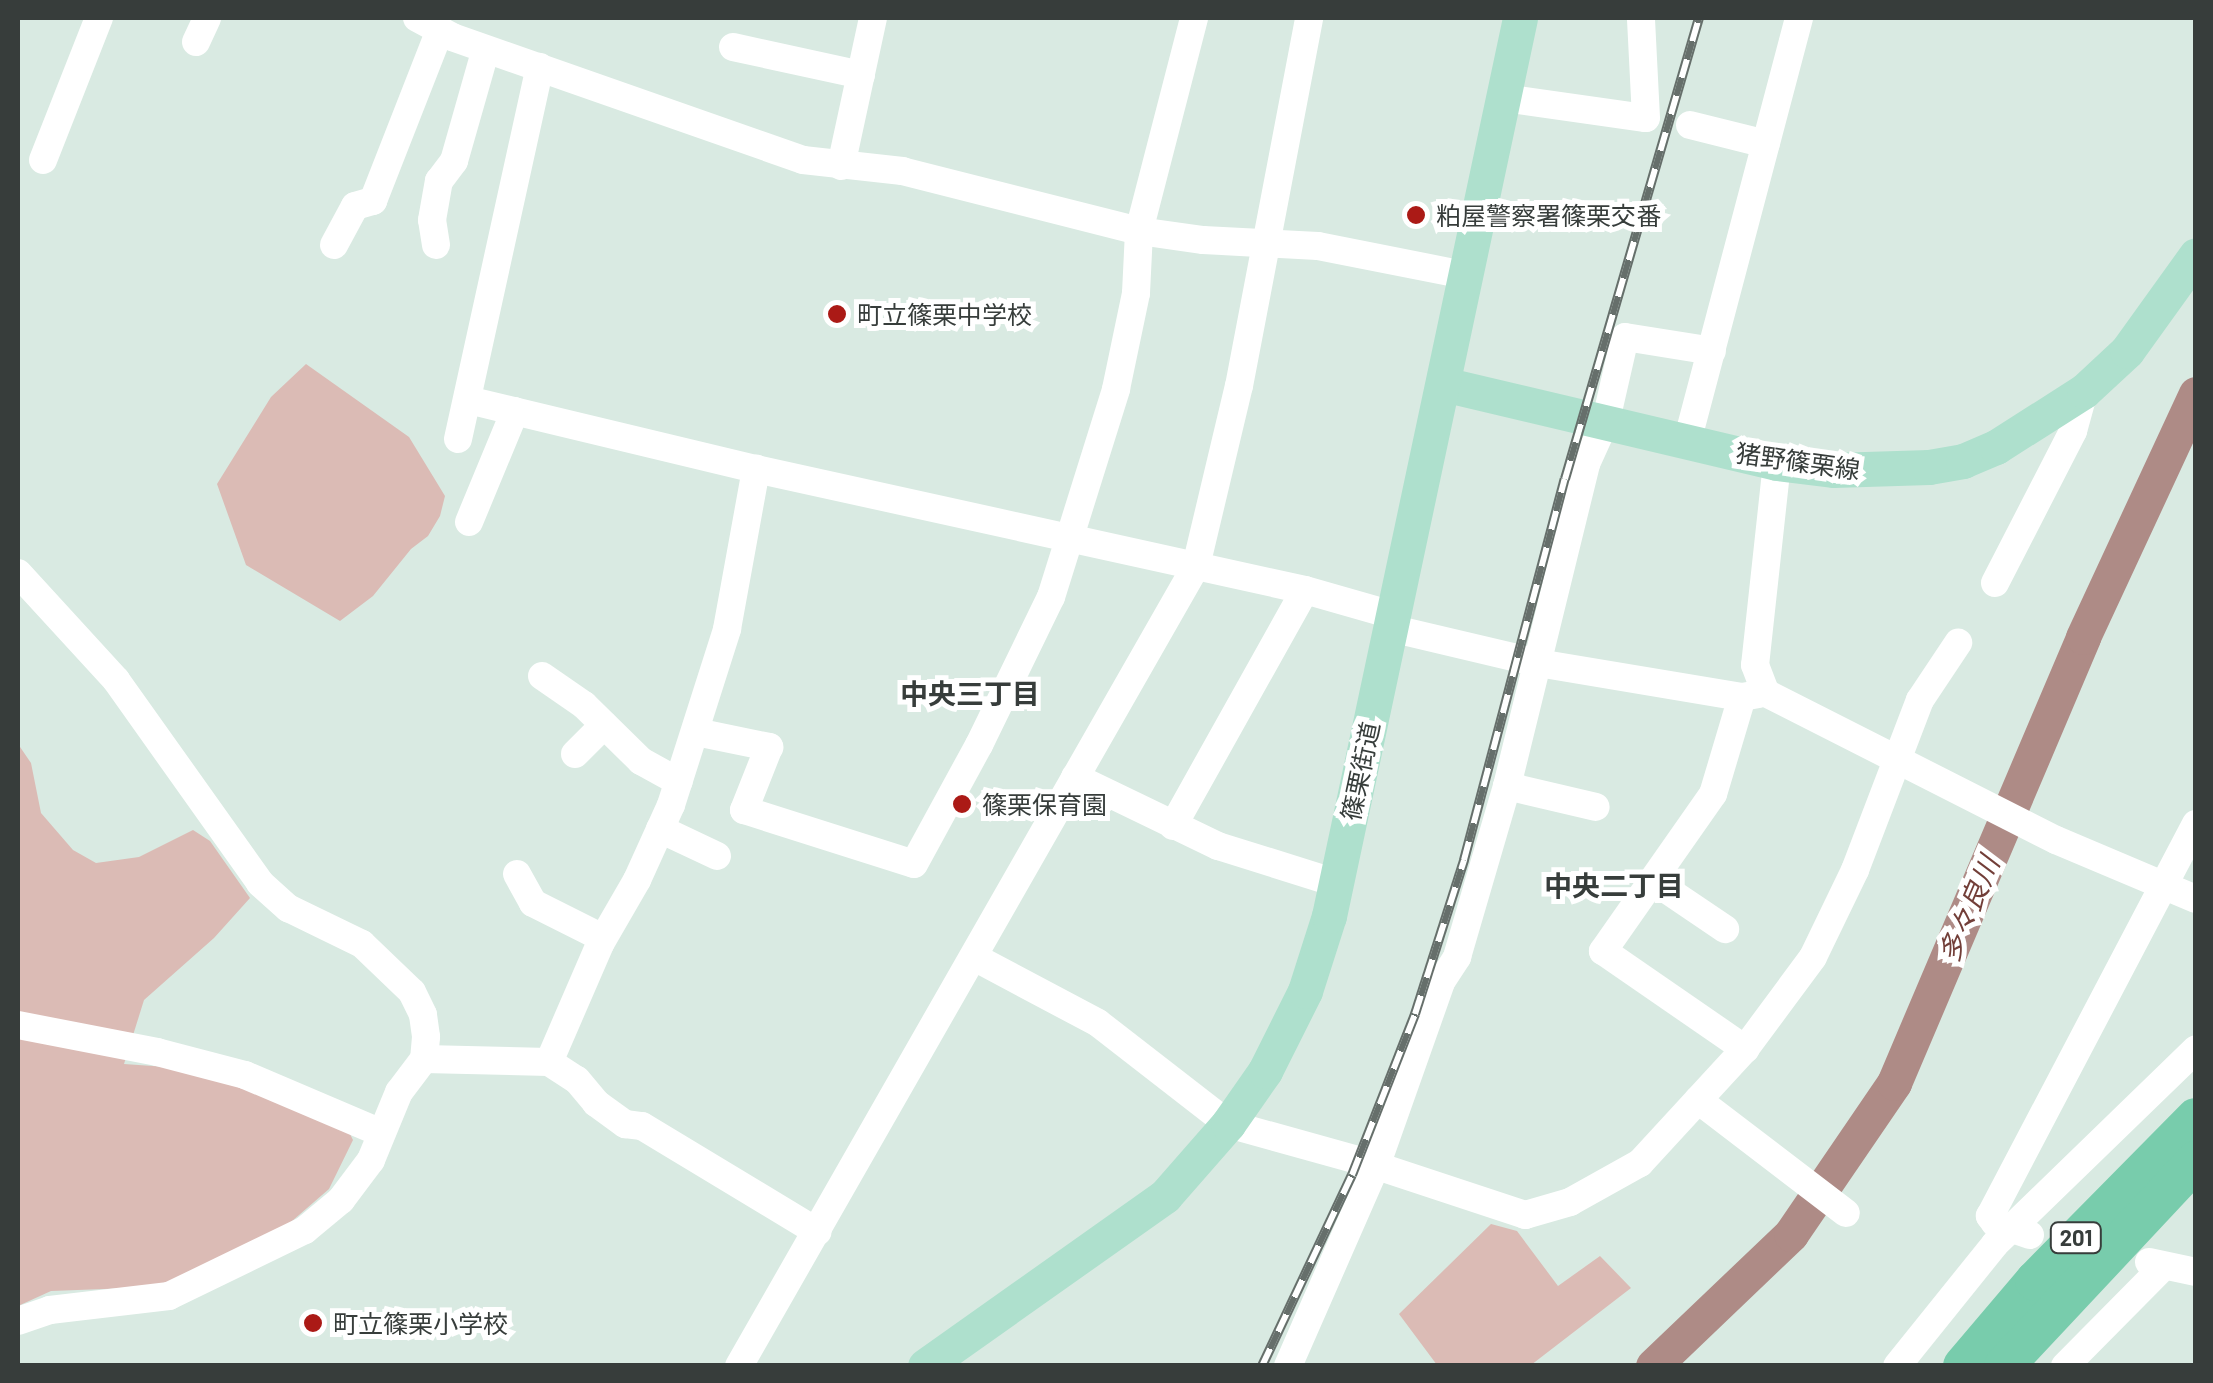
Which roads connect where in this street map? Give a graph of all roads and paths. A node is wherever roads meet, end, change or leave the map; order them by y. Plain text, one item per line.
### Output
1 (99, 18) edge
2 (873, 18) edge
3 (1194, 18) edge
4 (1309, 18) edge
5 (1520, 18) edge
6 (1640, 18) edge
7 (1799, 18) edge
8 (428, 24) edge
9 (733, 47) dead end
10 (486, 48) junction
11 (540, 67) junction
12 (860, 75) junction
13 (1503, 98) junction
14 (1690, 124) dead end
15 (1766, 144) junction
16 (43, 160) dead end
17 (841, 166) junction
18 (1139, 231) junction
19 (1266, 243) junction
20 (334, 245) dead end
21 (436, 245) dead end
22 (2196, 254) edge
23 (1465, 275) junction
24 (1712, 351) junction
25 (1443, 384) junction
26 (2084, 391) junction
27 (468, 400) junction
28 (515, 411) junction
29 (1606, 420) junction
30 (458, 439) dead end
31 (1687, 442) junction
32 (1778, 463) junction
33 (756, 469) junction
34 (469, 522) dead end
35 (1066, 539) junction
36 (1196, 566) junction
37 (18, 574) edge
38 (1995, 583) dead end
39 (1305, 590) junction
40 (1392, 622) junction
41 (1958, 643) dead end
42 (1538, 663) junction
43 (542, 676) dead end
44 (1754, 695) junction
45 (604, 725) junction
46 (696, 732) junction
47 (576, 754) dead end
48 (1900, 758) junction
49 (1075, 777) junction
50 (679, 782) junction
51 (1507, 786) junction
52 (1596, 808) dead end
53 (2196, 824) edge
54 (1173, 826) junction
55 (660, 829) junction
56 (717, 856) dead end
57 (517, 874) dead end
58 (1654, 882) junction
59 (1336, 883) junction
60 (2163, 886) junction
61 (2196, 900) edge
62 (1725, 928) dead end
63 (603, 938) junction
64 (974, 956) junction
65 (18, 1024) edge
66 (2196, 1048) edge
67 (1745, 1049) junction
68 (424, 1059) junction
69 (548, 1062) junction
70 (1698, 1100) junction
71 (2196, 1118) edge
72 (1228, 1124) junction
73 (380, 1132) junction
74 (2196, 1161) edge
75 (1376, 1166) junction
76 (1846, 1213) dead end
77 (818, 1232) junction
78 (2019, 1232) junction
79 (2196, 1272) edge
80 (18, 1321) edge
81 (740, 1366) edge
82 (925, 1366) edge
83 (1288, 1366) edge
84 (1897, 1366) edge
85 (1963, 1366) edge
86 (2004, 1366) edge
87 (2065, 1366) edge

1 - 16 street
2 - 12 street
3 - 18 street
4 - 19 street
5 - 13 main road, 篠栗街道
6 - 13 street
7 - 15 street
8 - 10 street
8 - 20 street
9 - 12 street
10 - 11 street
10 - 21 street
11 - 17 street
11 - 27 street
12 - 17 street
13 - 23 main road, 篠栗街道
14 - 15 street
15 - 24 street
17 - 18 street
18 - 19 street
18 - 35 street
19 - 23 street
19 - 36 street
22 - 26 main road, 猪野篠栗線
23 - 25 main road, 篠栗街道
24 - 29 street
24 - 31 street
25 - 29 main road, 猪野篠栗線
25 - 40 main road, 篠栗街道
26 - 32 main road, 猪野篠栗線
26 - 38 street
27 - 28 street
27 - 30 street
28 - 33 street
28 - 34 street
29 - 31 main road, 猪野篠栗線
29 - 42 street
31 - 32 main road, 猪野篠栗線
32 - 44 street
33 - 35 street
33 - 46 street
35 - 36 street
35 - 46 street
36 - 39 street
36 - 49 street
37 - 68 street
39 - 40 street
39 - 54 street
40 - 42 street
40 - 59 main road, 篠栗街道
41 - 48 street
42 - 44 street
42 - 51 street
43 - 45 street
44 - 48 street
44 - 58 street
45 - 47 street
45 - 50 street
46 - 50 street
48 - 60 street
48 - 67 street
49 - 54 street
49 - 64 street
50 - 55 street
51 - 52 street
51 - 75 street
53 - 60 street
54 - 59 street
55 - 56 street
55 - 63 street
57 - 63 street
58 - 62 street
58 - 67 street
59 - 72 main road, 篠栗街道
60 - 61 street
60 - 78 street
63 - 69 street
64 - 72 street
64 - 77 street
65 - 73 street
66 - 78 street
67 - 70 street
68 - 69 street
68 - 73 street
69 - 77 street
70 - 75 street
70 - 76 street
71 - 85 highway, 201
72 - 75 street
72 - 82 main road, 篠栗街道
73 - 80 street
74 - 86 highway, 201
75 - 83 street
77 - 81 street
78 - 84 street
79 - 87 street

